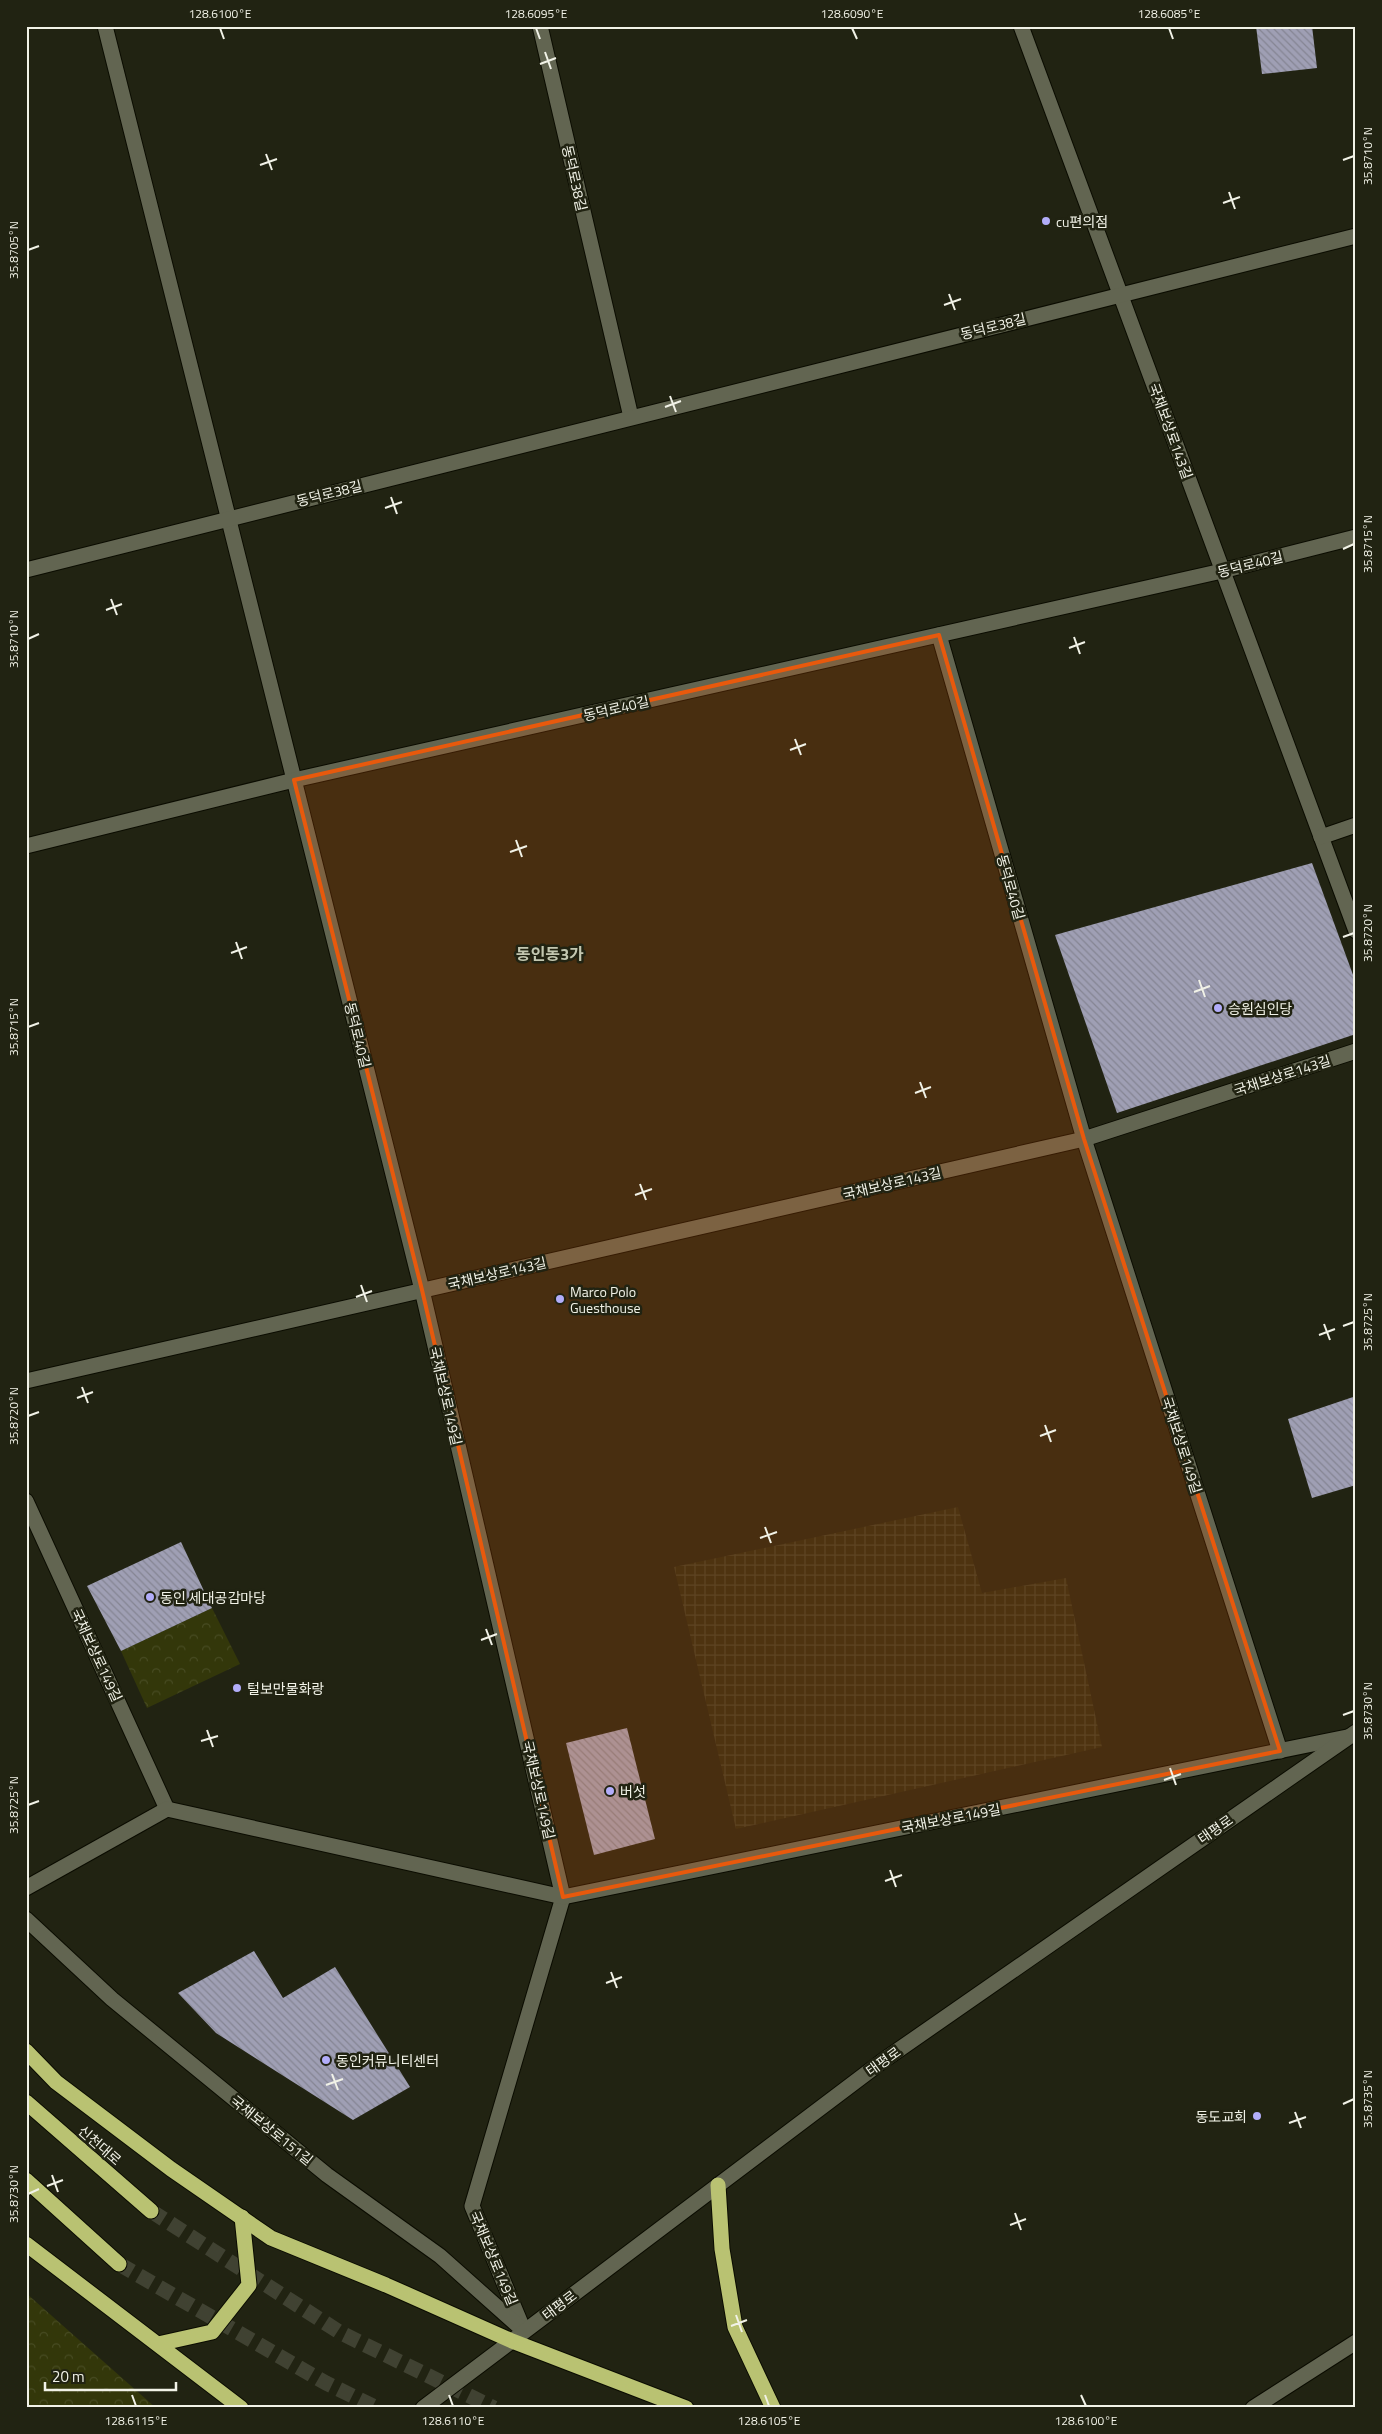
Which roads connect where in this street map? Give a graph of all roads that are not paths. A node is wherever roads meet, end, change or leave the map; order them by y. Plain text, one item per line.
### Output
1 (105, 26) edge
2 (540, 26) edge
3 (1021, 26) edge
4 (1356, 236) edge
5 (1120, 294) junction
6 (632, 416) junction
7 (228, 518) junction
8 (1356, 536) edge
9 (26, 570) edge
10 (1222, 571) junction
11 (939, 635) junction
12 (294, 780) junction
13 (1356, 825) edge
14 (1321, 836) junction
15 (26, 846) edge
16 (1356, 931) edge
17 (1356, 1052) edge
18 (1084, 1139) junction
19 (422, 1290) junction
20 (26, 1381) edge
21 (26, 1501) edge
22 (1352, 1734) edge
23 (1280, 1751) junction
24 (167, 1809) junction
25 (26, 1888) edge
26 (563, 1897) junction
27 (26, 1920) edge
28 (26, 2051) edge
29 (26, 2102) edge
30 (26, 2180) edge
31 (718, 2185) junction
32 (152, 2211) tunnel mouth
33 (242, 2217) junction
34 (26, 2244) edge
35 (119, 2264) tunnel mouth
36 (524, 2332) junction
37 (512, 2341) junction
38 (1356, 2342) edge
39 (158, 2344) junction
40 (241, 2408) edge
41 (423, 2408) edge
42 (686, 2408) edge
43 (773, 2408) edge
44 (1253, 2408) edge

1 - 7 street
2 - 6 street, 동덕로38길
3 - 5 street, 국채보상로143길
4 - 5 street, 동덕로38길
5 - 6 street, 동덕로38길
5 - 10 street, 국채보상로143길
6 - 7 street, 동덕로38길
7 - 9 street, 동덕로38길
7 - 12 street
8 - 10 street, 동덕로40길
10 - 11 street, 동덕로40길
10 - 14 street, 국채보상로143길
11 - 12 street, 동덕로40길
11 - 18 street, 동덕로40길
12 - 15 street, 동덕로40길
12 - 19 street, 동덕로40길
13 - 14 street
14 - 16 street, 국채보상로143길
17 - 18 street, 국채보상로143길
18 - 19 street, 국채보상로143길
18 - 23 street, 국채보상로149길
19 - 20 street
19 - 26 street, 국채보상로149길
21 - 24 street, 국채보상로149길
22 - 23 street, 국채보상로149길
22 - 31 street, 태평로
23 - 26 street, 국채보상로149길
24 - 25 street
24 - 26 street, 국채보상로149길
26 - 36 street, 국채보상로149길
27 - 36 street, 국채보상로151길
28 - 33 highway
29 - 32 highway, 신천대로
30 - 35 highway
31 - 36 street, 태평로
31 - 43 highway
33 - 37 highway
33 - 39 highway
34 - 39 highway
36 - 37 street, 태평로
37 - 41 street, 태평로
37 - 42 highway
38 - 44 street
39 - 40 highway

